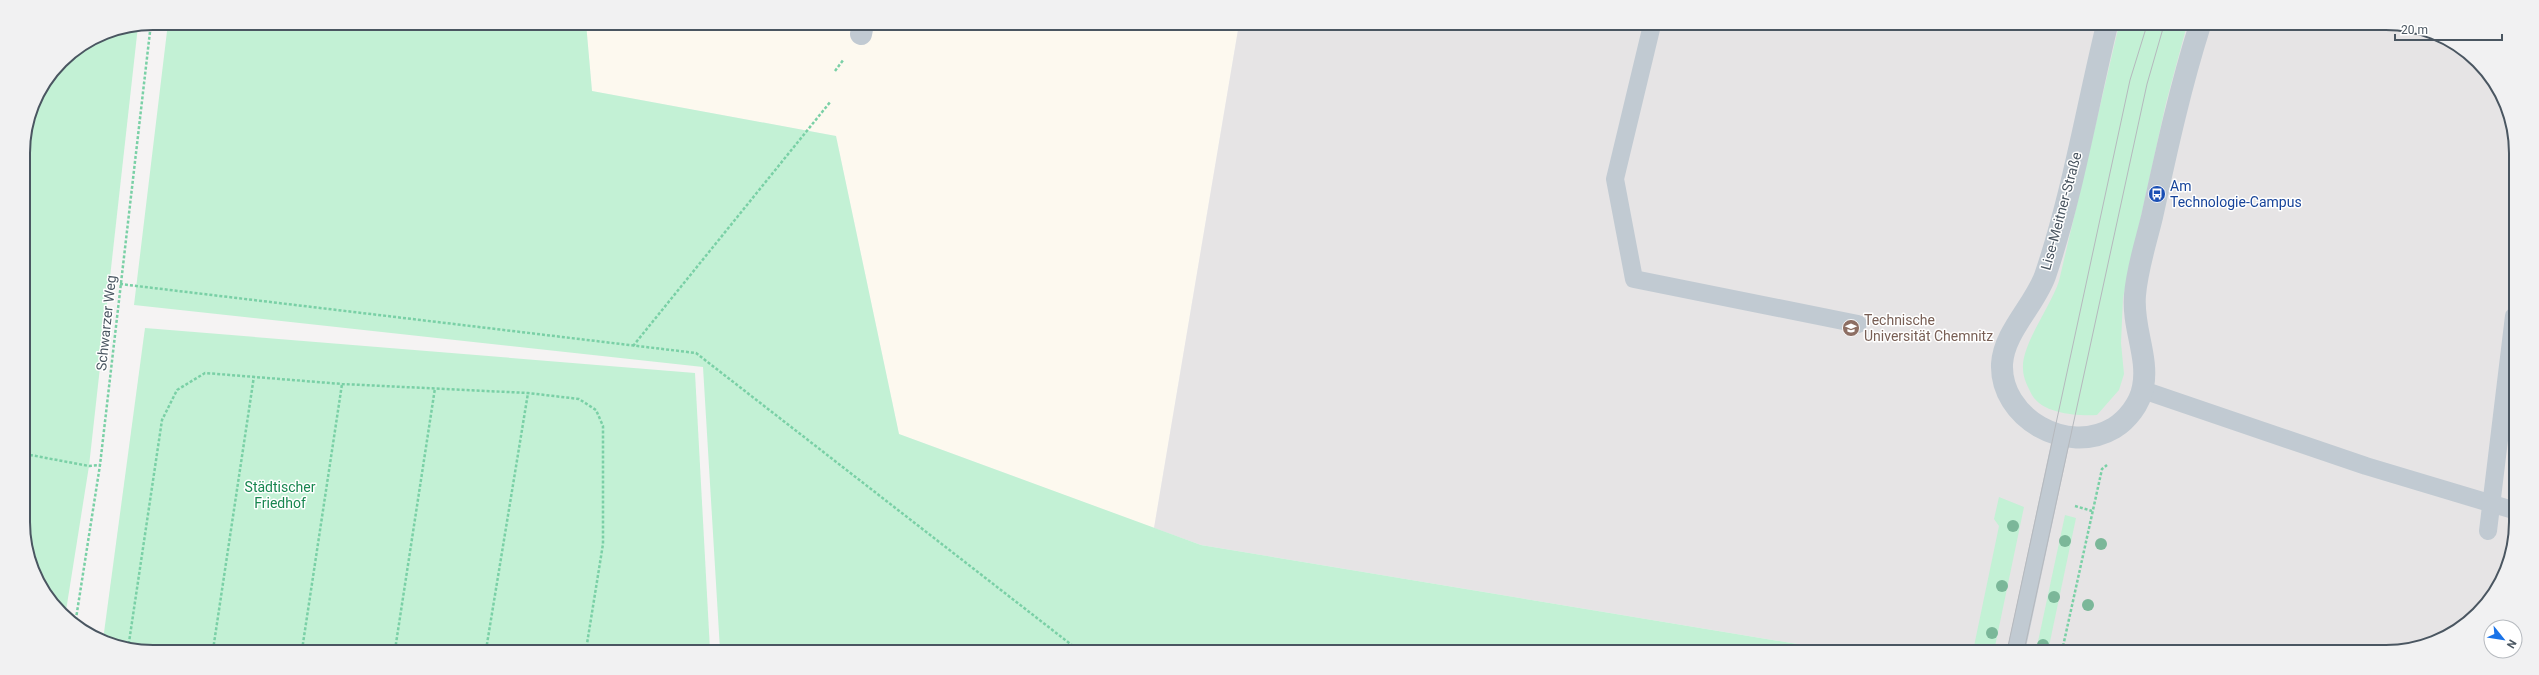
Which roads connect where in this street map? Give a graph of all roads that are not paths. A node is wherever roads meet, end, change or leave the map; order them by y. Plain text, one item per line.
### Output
1 (1651, 30) edge
2 (2106, 30) edge
3 (2199, 30) edge
4 (1858, 324) dead end
5 (2509, 358) edge
6 (2143, 390) junction
7 (2062, 435) junction
8 (2492, 503) junction
9 (2509, 508) edge
10 (2488, 531) dead end
11 (2017, 645) edge

1 - 4 lane
2 - 7 street, Lise-Meitner-Straße
3 - 6 street, Lise-Meitner-Straße
5 - 8 lane
6 - 7 street, Lise-Meitner-Straße
6 - 8 lane
7 - 11 lane
8 - 9 lane
8 - 10 lane

